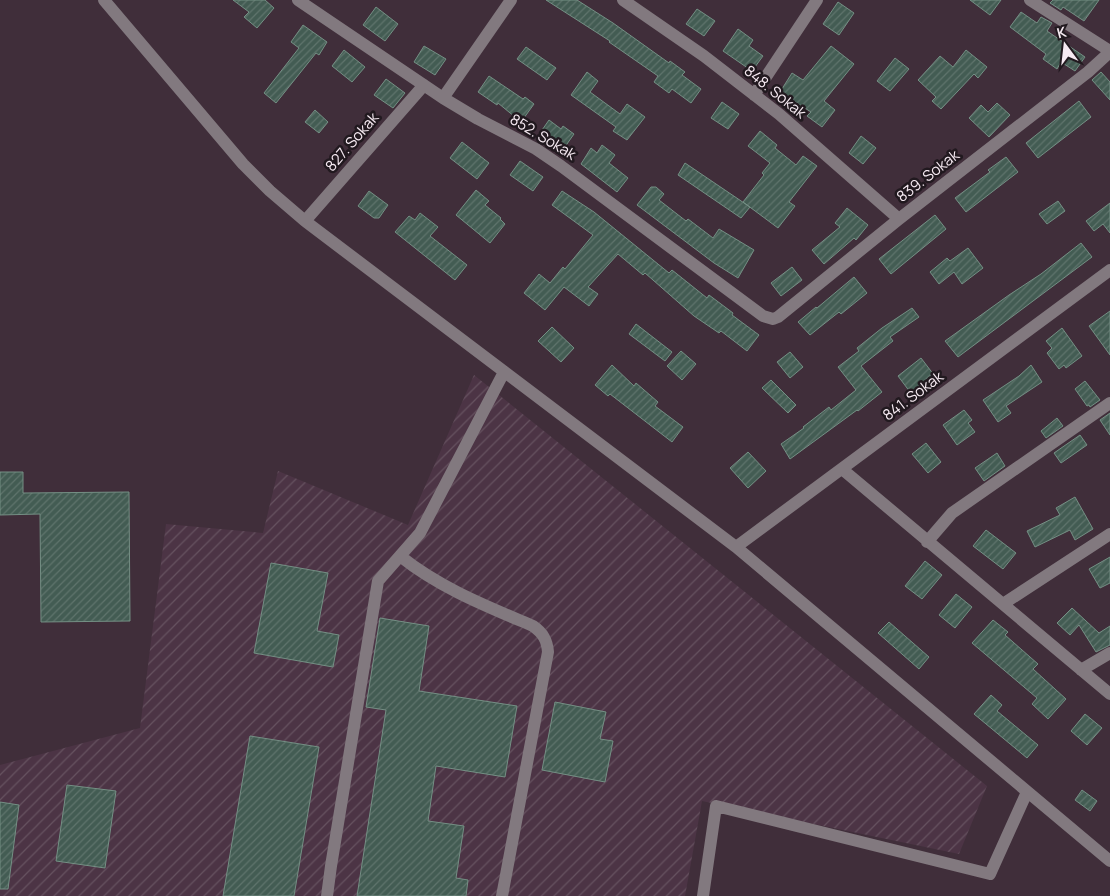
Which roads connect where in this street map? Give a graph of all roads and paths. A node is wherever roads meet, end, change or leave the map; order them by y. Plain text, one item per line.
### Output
1 (298, 0) edge
2 (511, 0) edge
3 (623, 0) edge
4 (817, 0) edge
5 (1030, 0) edge
6 (108, 1) edge
7 (1110, 51) edge
8 (424, 85) junction
9 (754, 95) junction
10 (443, 98) junction
11 (899, 219) junction
12 (305, 221) junction
13 (1110, 270) edge
14 (763, 316) joint
15 (504, 372) junction
16 (1110, 403) edge
17 (842, 469) junction
18 (1110, 534) edge
19 (927, 542) junction
20 (736, 547) junction
21 (400, 556) junction
22 (1003, 604) junction
23 (1110, 652) edge
24 (1081, 670) junction
25 (1110, 694) edge
26 (1027, 792) junction
27 (1110, 861) edge
28 (327, 896) edge
29 (502, 896) edge
30 (704, 896) edge

1 - 8 street, 852. Sokak
2 - 10 street
3 - 9 street, 848. Sokak
4 - 9 street
5 - 7 street
6 - 12 street
7 - 11 street, 839. Sokak
8 - 10 street, 852. Sokak
8 - 12 street, 827. Sokak
9 - 11 street, 848. Sokak
10 - 14 street, 852. Sokak
11 - 14 street, 839. Sokak
12 - 15 street
13 - 17 street, 841. Sokak
15 - 20 street
15 - 21 street
16 - 19 street
17 - 19 street
17 - 20 street, 841. Sokak
18 - 22 street
19 - 22 street
20 - 26 street
21 - 28 street
21 - 29 street
22 - 24 street
23 - 24 street
24 - 25 street
26 - 27 street
26 - 30 street

